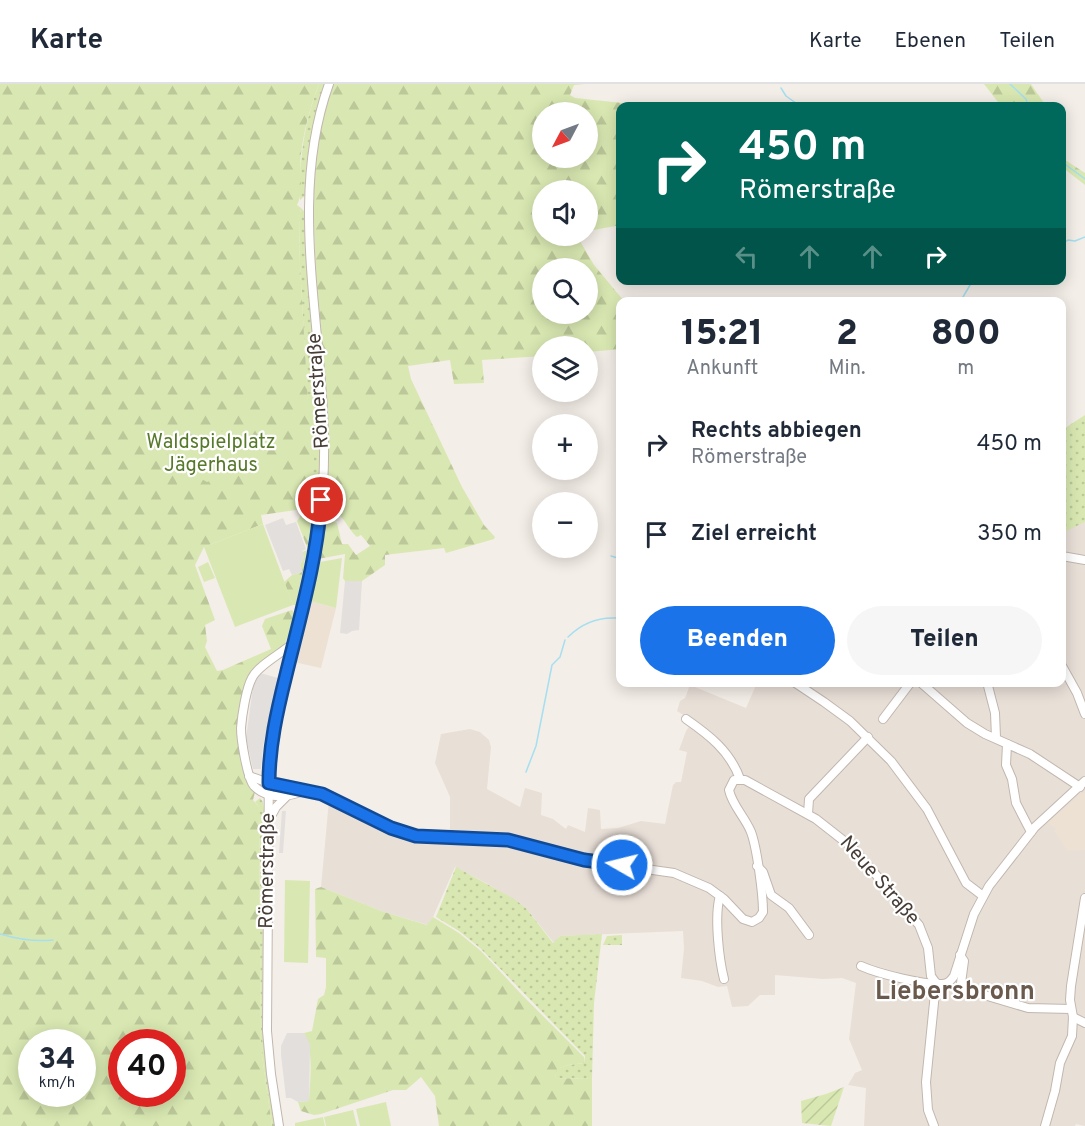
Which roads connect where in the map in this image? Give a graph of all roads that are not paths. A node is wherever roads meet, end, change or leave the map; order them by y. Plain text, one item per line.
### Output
1 (329, 84) edge
2 (1066, 557) edge
3 (1085, 560) edge
4 (294, 642) junction
5 (1066, 673) edge
6 (802, 687) edge
7 (907, 687) edge
8 (925, 687) edge
9 (988, 687) edge
10 (1085, 714) edge
11 (686, 719) dead end
12 (883, 719) dead end
13 (868, 737) junction
14 (996, 737) junction
15 (1007, 744) junction
16 (249, 776) junction
17 (740, 779) junction
18 (269, 783) junction
19 (1083, 784) edge
20 (306, 790) junction
21 (268, 795) junction
22 (286, 797) junction
23 (808, 814) junction
24 (268, 821) junction
25 (1031, 832) junction
26 (757, 866) junction
27 (720, 896) junction
28 (983, 896) junction
29 (1085, 898) edge
30 (809, 935) dead end
31 (960, 955) junction
32 (861, 966) dead end
33 (724, 980) dead end
34 (936, 983) junction
35 (1072, 1013) junction
36 (1085, 1023) edge
37 (279, 1126) edge
38 (933, 1126) edge
39 (1045, 1126) edge

1 - 4 street, Römerstraße
2 - 3 street
4 - 16 street
4 - 18 street, Römerstraße
5 - 10 street
6 - 13 street
7 - 12 street
8 - 14 street
9 - 14 street
11 - 17 street
13 - 23 street
13 - 28 street
14 - 15 street
15 - 19 street
15 - 25 street
16 - 18 street
16 - 21 street
17 - 23 street, Neue Straße
17 - 26 street
18 - 20 street
18 - 21 street, Römerstraße
19 - 25 street
20 - 22 street
20 - 27 street
21 - 22 street
21 - 24 street, Römerstraße
22 - 24 street
23 - 34 street, Neue Straße
24 - 37 street, Römerstraße
25 - 28 street
26 - 27 street
26 - 30 street
27 - 33 street
28 - 31 street
29 - 35 street
31 - 34 street
31 - 35 street
32 - 34 street
34 - 38 street
35 - 36 street
35 - 39 street

